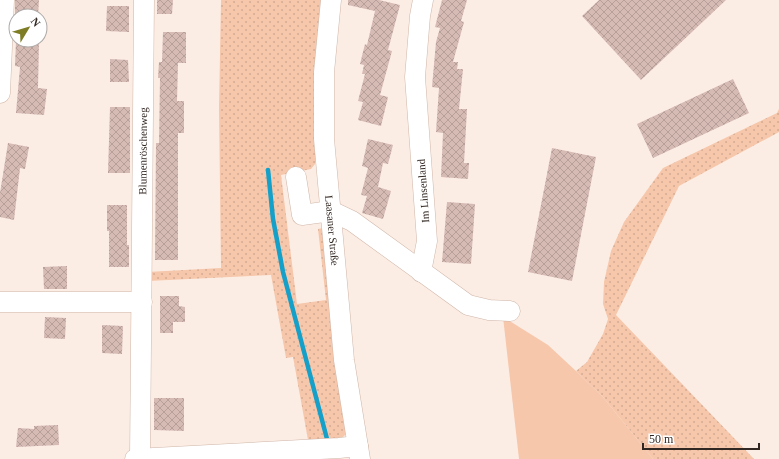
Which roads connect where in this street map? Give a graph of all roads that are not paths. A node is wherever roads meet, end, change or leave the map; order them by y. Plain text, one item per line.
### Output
1 (4, 0) edge
2 (144, 0) edge
3 (331, 0) edge
4 (423, 0) edge
5 (0, 93) edge
6 (296, 177) dead end
7 (331, 211) junction
8 (421, 272) junction
9 (0, 302) edge
10 (142, 302) junction
11 (510, 311) dead end
12 (359, 452) edge
13 (135, 459) edge
14 (140, 459) edge

1 - 5 street
2 - 10 street, Blumenröschenweg
3 - 7 street, Laasaner Straße
4 - 8 street, Im Linsenland
6 - 7 street
7 - 8 street
7 - 12 street, Laasaner Straße
8 - 11 street
9 - 10 street
10 - 14 street, Blumenröschenweg
12 - 14 street
13 - 14 street

